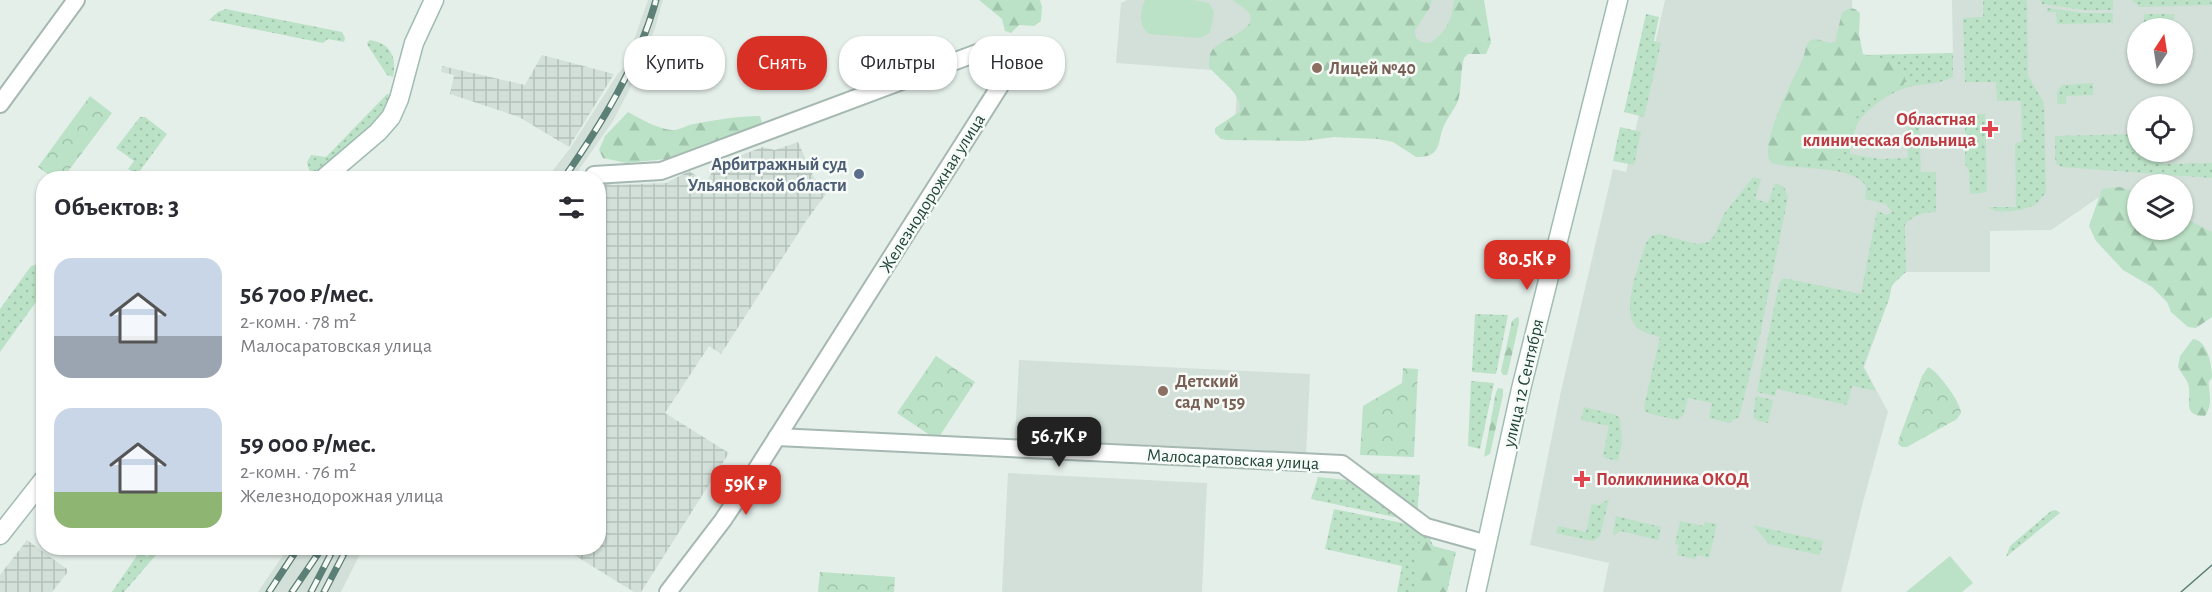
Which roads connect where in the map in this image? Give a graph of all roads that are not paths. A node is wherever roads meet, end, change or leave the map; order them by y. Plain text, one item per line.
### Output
1 (76, 0) edge
2 (434, 0) edge
3 (1618, 0) edge
4 (0, 104) edge
5 (332, 171) edge
6 (606, 174) edge
7 (777, 437) junction
8 (36, 489) edge
9 (0, 535) edge
10 (1487, 544) junction
11 (668, 592) edge
12 (1476, 592) edge

1 - 4 street
2 - 5 main road
3 - 10 main road, улица 12 Сентября
6 - 7 street, Железнодорожная улица
7 - 10 street, Малосаратовская улица
7 - 11 street, Железнодорожная улица
8 - 9 main road
10 - 12 main road, улица 12 Сентября

